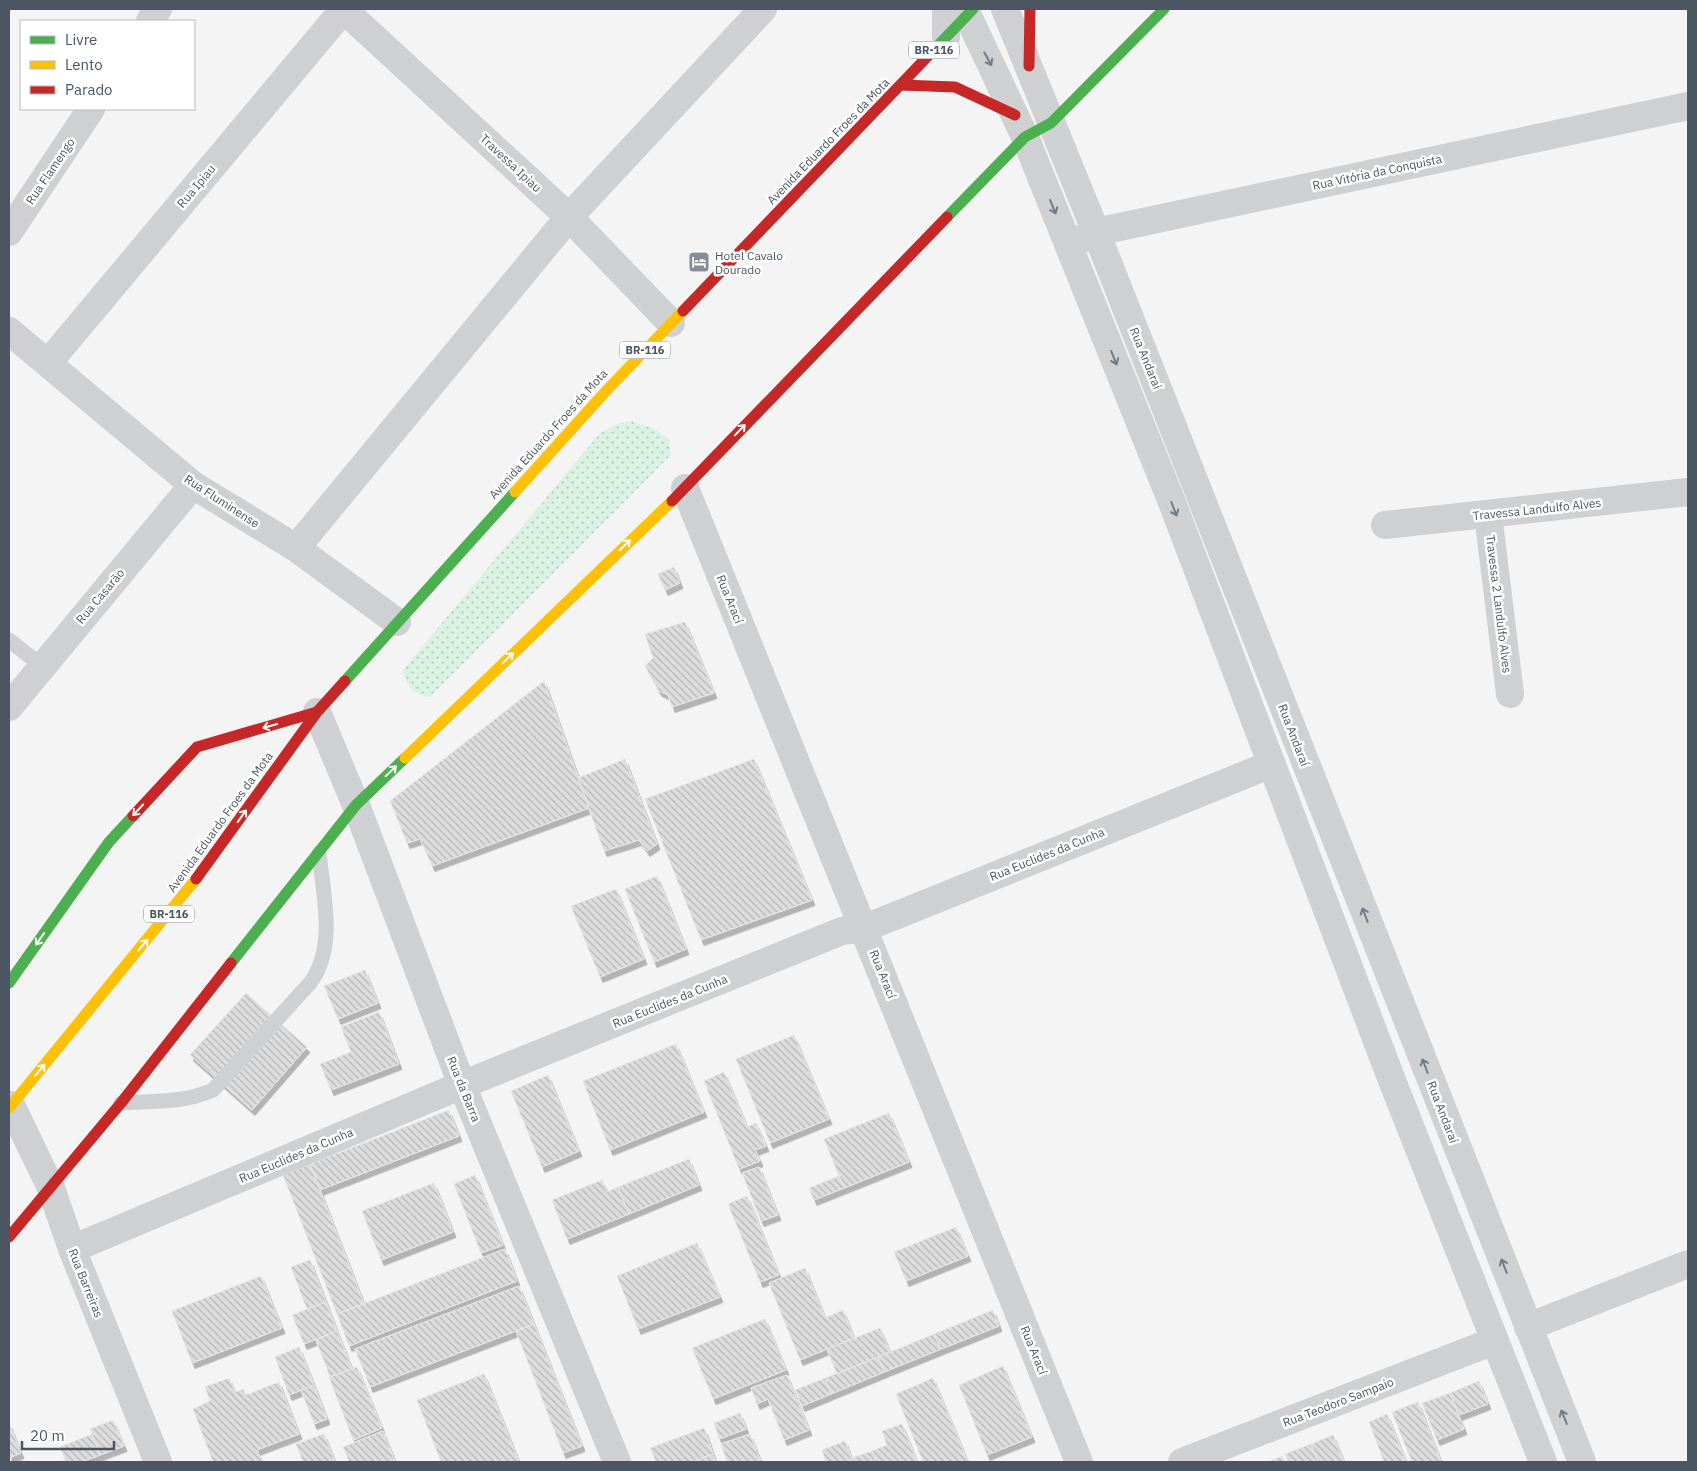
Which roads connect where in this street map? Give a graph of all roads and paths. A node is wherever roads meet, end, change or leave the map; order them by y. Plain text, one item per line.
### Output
1 (158, 9) edge
2 (344, 9) edge
3 (763, 9) edge
4 (1005, 9) edge
5 (1030, 9) edge
6 (1164, 9) edge
7 (962, 11) edge
8 (151, 20) edge
9 (946, 38) joint
10 (1028, 66) junction
11 (900, 85) junction
12 (1688, 106) edge
13 (90, 110) edge
14 (1051, 123) junction
15 (1020, 126) junction
16 (569, 216) junction
17 (13, 217) edge
18 (1096, 232) junction
19 (1069, 245) junction
20 (671, 323) junction
21 (9, 331) edge
22 (48, 363) junction
23 (193, 485) junction
24 (685, 488) junction
25 (1688, 492) edge
26 (1488, 514) junction
27 (1385, 525) dead end
28 (296, 548) junction
29 (397, 622) junction
30 (9, 640) edge
31 (42, 666) junction
32 (1510, 694) dead end
33 (9, 707) edge
34 (317, 712) junction
35 (1272, 764) junction
36 (356, 805) junction
37 (319, 853) junction
38 (864, 928) junction
39 (9, 983) edge
40 (462, 1085) junction
41 (121, 1103) junction
42 (10, 1106) edge
43 (51, 1188) junction
44 (9, 1237) edge
45 (72, 1249) junction
46 (1688, 1264) edge
47 (1528, 1327) junction
48 (1494, 1341) junction
49 (158, 1462) edge
50 (617, 1462) edge
51 (1079, 1462) edge
52 (1182, 1462) edge
53 (1543, 1462) edge
54 (1582, 1462) edge

1 - 8 street
2 - 16 street, Travessa Ipiau
2 - 22 street, Rua Ipiau
3 - 16 street
4 - 10 street, Rua Andaraí
5 - 10 main road
6 - 14 main road
7 - 9 street
7 -> 15 street
9 - 11 main road, Avenida Eduardo Froes da Mota / BR-116
10 - 14 street, Rua Andaraí
11 - 15 main road
11 - 20 main road, Avenida Eduardo Froes da Mota / BR-116
12 - 18 street, Rua Vitória da Conquista
13 - 17 street, Rua Flamengo
14 - 15 main road
14 - 18 street, Rua Andaraí
15 -> 19 street
24 -> 15 main road
16 - 20 street, Travessa Ipiau
16 - 28 street
18 - 19 street, Rua Vitória da Conquista
47 -> 18 street, Rua Andaraí
19 -> 35 street
20 - 29 main road, Avenida Eduardo Froes da Mota / BR-116
21 - 22 street, Rua Fluminense
22 - 23 street, Rua Fluminense
23 - 28 street, Rua Fluminense
23 - 31 street, Rua Casarão
36 -> 24 main road
24 - 38 street, Rua Arací
25 - 26 street, Travessa Landulfo Alves
26 - 27 street, Travessa Landulfo Alves
26 - 32 street, Travessa 2 Landulfo Alves
28 - 29 street, Rua Fluminense
29 - 34 main road, Avenida Eduardo Froes da Mota / BR-116
30 - 31 lane
31 - 33 street, Rua Casarão
34 - 36 street, Rua da Barra
34 -> 39 main road
42 -> 34 main road, Avenida Eduardo Froes da Mota / BR-116
35 - 38 street, Rua Euclides da Cunha
35 - 48 street
36 - 37 main road
36 - 40 street, Rua da Barra
37 - 41 main road
37 - 41 lane
38 - 40 street, Rua Euclides da Cunha
38 - 51 street, Rua Arací
40 - 45 street, Rua Euclides da Cunha
40 - 50 street, Rua da Barra
41 - 43 main road
42 - 43 street, Rua Barreiras
43 - 44 main road
43 - 45 street, Rua Barreiras
45 - 49 street, Rua Barreiras
46 - 47 street
54 -> 47 street, Rua Andaraí
48 - 52 street, Rua Teodoro Sampaio
48 - 53 street

